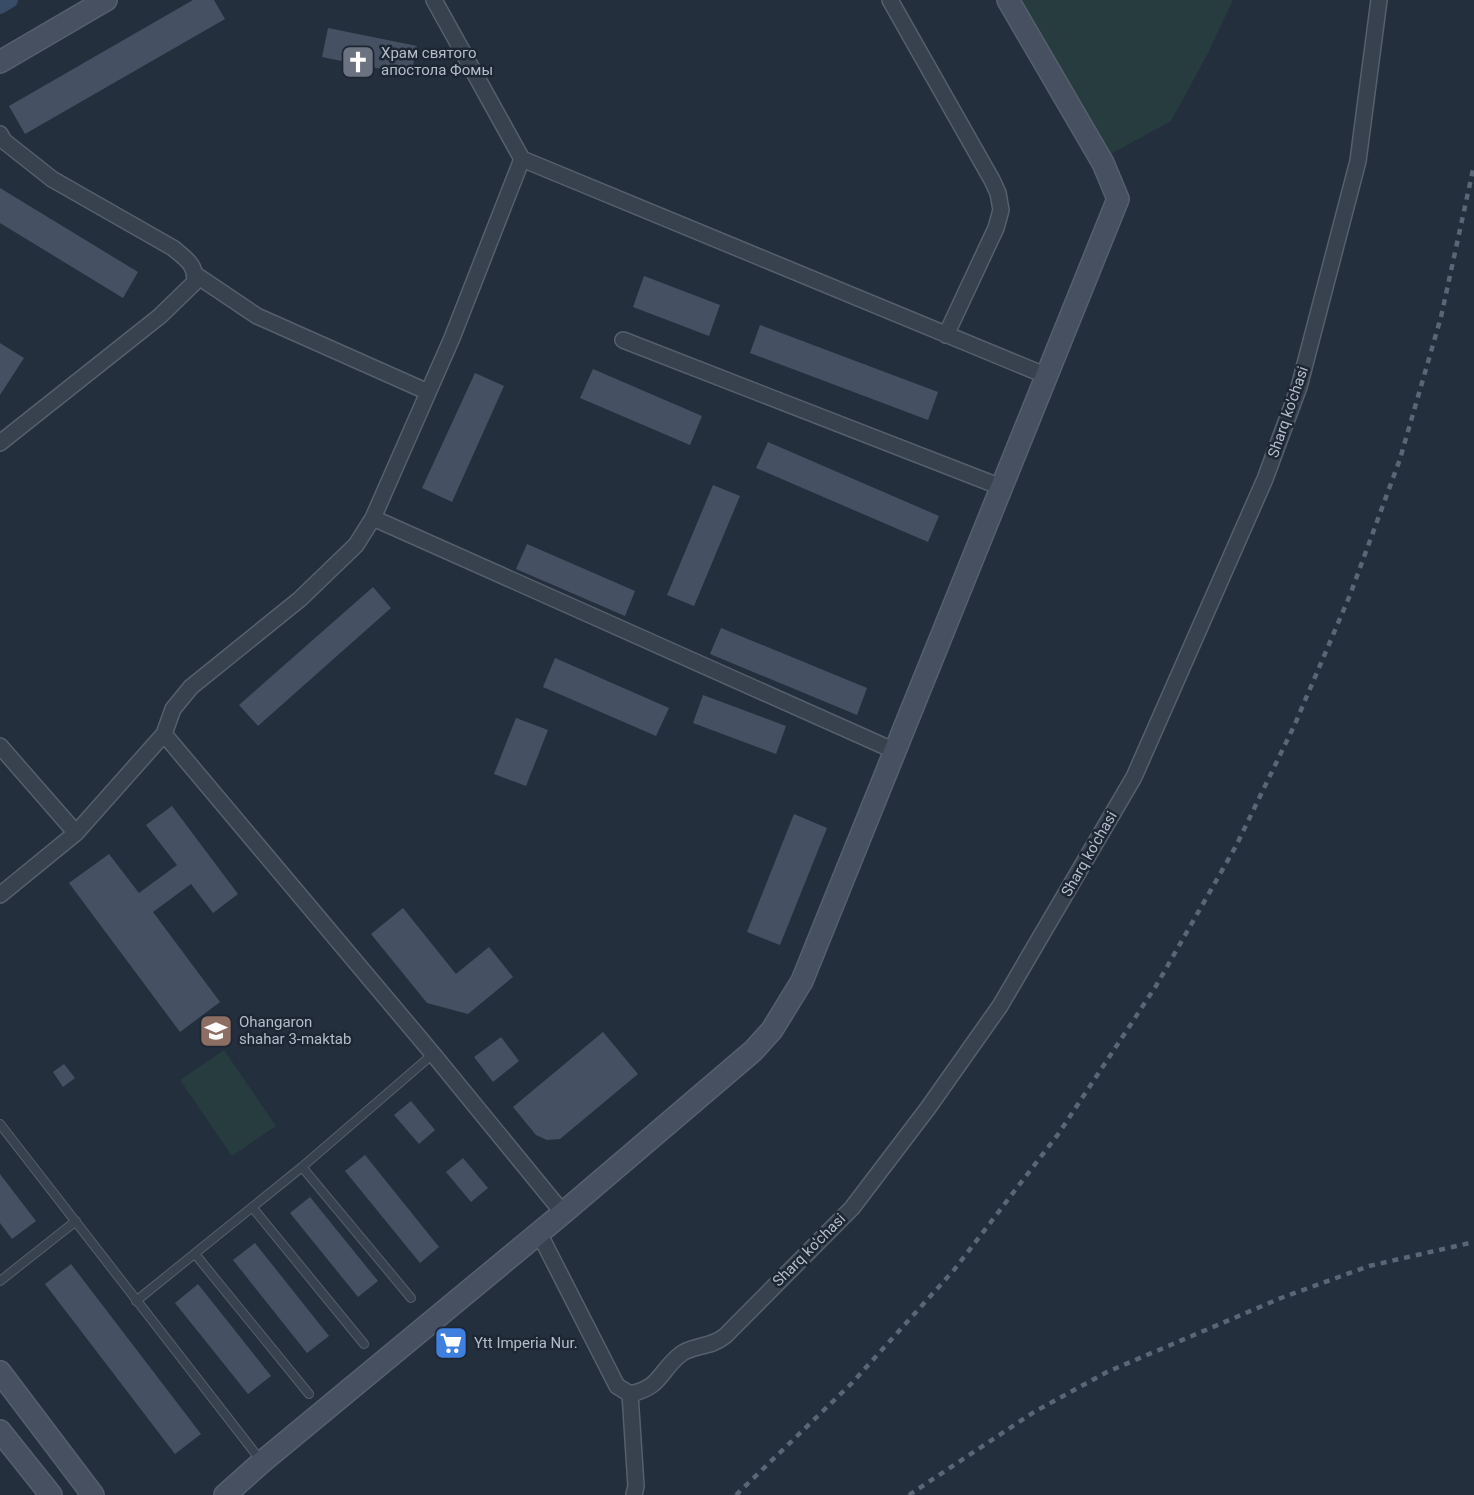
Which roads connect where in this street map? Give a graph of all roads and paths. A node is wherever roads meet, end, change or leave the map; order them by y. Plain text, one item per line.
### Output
1 (106, 0) edge
2 (434, 0) edge
3 (890, 0) edge
4 (1008, 0) edge
5 (1379, 0) edge
6 (0, 62) edge
7 (0, 135) edge
8 (522, 159) junction
9 (196, 275) junction
10 (946, 335) junction
11 (623, 340) dead end
12 (1047, 376) junction
13 (428, 392) junction
14 (0, 443) edge
15 (1001, 487) junction
16 (373, 518) junction
17 (164, 734) junction
18 (0, 746) edge
19 (895, 751) junction
20 (5, 762) edge
21 (76, 833) junction
22 (0, 895) edge
23 (433, 1054) junction
24 (0, 1124) edge
25 (302, 1167) junction
26 (252, 1207) junction
27 (563, 1214) junction
28 (76, 1221) junction
29 (538, 1233) junction
30 (195, 1254) junction
31 (0, 1281) edge
32 (411, 1298) dead end
33 (136, 1301) junction
34 (364, 1344) dead end
35 (0, 1372) edge
36 (309, 1394) dead end
37 (630, 1394) junction
38 (0, 1431) edge
39 (262, 1462) junction
40 (51, 1495) edge
41 (93, 1495) edge
42 (225, 1495) edge
43 (634, 1495) edge

1 - 6 main road
2 - 8 street
3 - 10 street
4 - 12 main road
5 - 37 street, Sharq ko'chasi
7 - 9 street
8 - 10 street
8 - 13 street
9 - 13 street
9 - 14 street
10 - 12 street
11 - 15 street
12 - 15 main road
13 - 16 street
15 - 19 main road
16 - 17 street
16 - 19 street
17 - 21 street
17 - 23 street
18 - 20 street
19 - 27 main road
20 - 21 street
21 - 22 street
23 - 25 lane
23 - 27 street
24 - 28 lane
25 - 26 lane
25 - 32 lane
26 - 30 lane
26 - 34 lane
27 - 29 main road
28 - 31 lane
28 - 33 lane
29 - 37 street
29 - 39 main road
30 - 33 lane
30 - 36 lane
33 - 39 lane
35 - 41 main road
37 - 43 street
38 - 40 main road
39 - 42 main road

